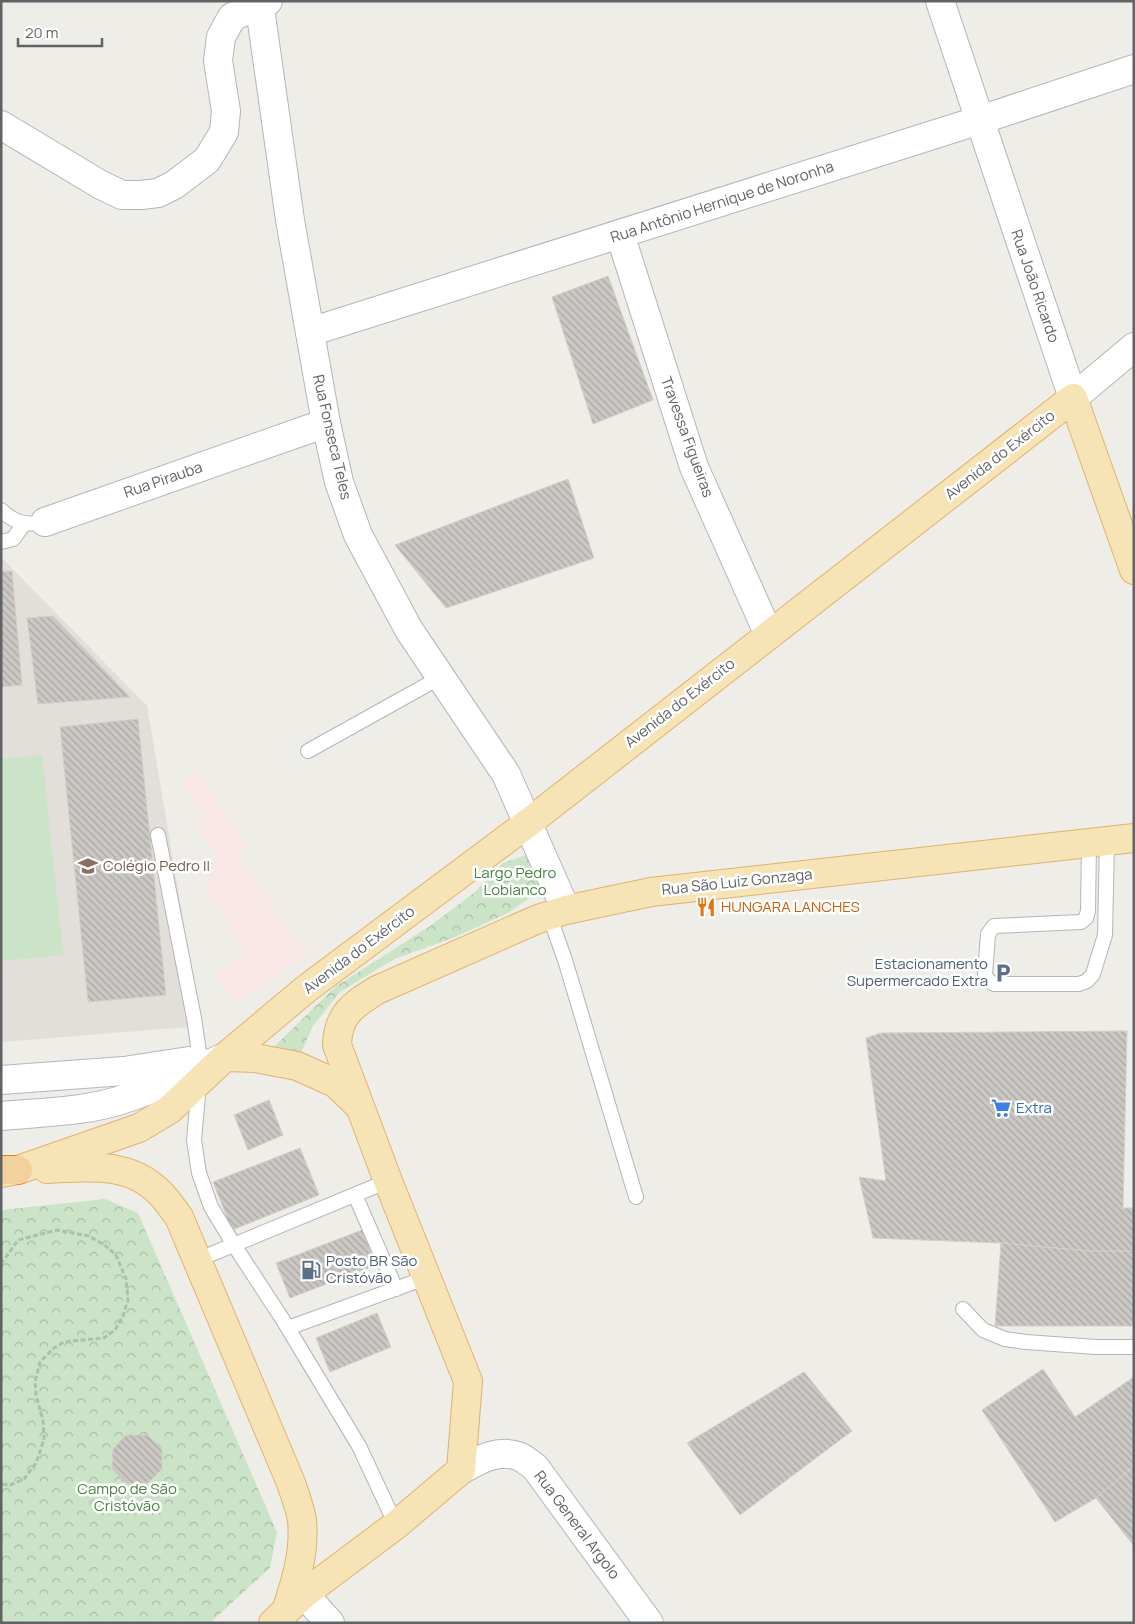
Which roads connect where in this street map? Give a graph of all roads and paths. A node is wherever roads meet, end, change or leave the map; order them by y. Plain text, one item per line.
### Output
1 (940, 1) edge
2 (262, 2) edge
3 (1134, 69) edge
4 (980, 120) junction
5 (1, 125) edge
6 (620, 234) junction
7 (310, 332) junction
8 (1134, 347) edge
9 (1073, 398) junction
10 (326, 423) junction
11 (1, 510) edge
12 (34, 523) junction
13 (1, 542) edge
14 (1134, 570) edge
15 (769, 635) junction
16 (441, 677) junction
17 (308, 751) dead end
18 (528, 823) junction
19 (158, 835) dead end
20 (1117, 838) edge
21 (558, 913) junction
22 (208, 1066) junction
23 (1, 1080) edge
24 (361, 1108) junction
25 (1, 1116) edge
26 (7, 1171) edge
27 (388, 1181) junction
28 (355, 1194) junction
29 (636, 1198) dead end
30 (234, 1245) junction
31 (198, 1260) junction
32 (1, 1264) edge
33 (428, 1277) junction
34 (396, 1289) junction
35 (963, 1308) dead end
36 (1, 1314) edge
37 (1, 1328) edge
38 (288, 1328) junction
39 (1134, 1347) edge
40 (461, 1470) junction
41 (1, 1484) edge
42 (396, 1525) junction
43 (287, 1609) edge
44 (330, 1623) edge
45 (649, 1623) edge

1 - 4 street, Rua João Ricardo
2 - 5 street
2 - 7 street, Rua Fonseca Teles
3 - 4 street, Rua Antônio Hernique de Noronha
4 - 6 street, Rua Antônio Hernique de Noronha
4 - 9 street, Rua João Ricardo
6 - 7 street, Rua Antônio Hernique de Noronha
6 - 15 street, Travessa Figueiras
7 - 10 street, Rua Fonseca Teles
8 - 9 street, Avenida do Exército
9 - 14 main road, Rua João Ricardo
9 - 15 main road, Avenida do Exército
10 - 12 street, Rua Pirauba
10 - 16 street, Rua Fonseca Teles
11 - 12 lane
12 - 13 lane
15 - 18 main road, Avenida do Exército
16 - 17 lane
16 - 18 street, Rua Fonseca Teles
18 - 21 street, Rua Fonseca Teles
18 - 22 main road, Avenida do Exército
19 - 22 lane
20 - 20 lane
20 - 21 main road, Rua São Luiz Gonzaga
21 - 24 main road, Rua São Luiz Gonzaga
21 - 29 lane
22 - 23 street
22 - 24 main road
22 - 25 street
22 - 26 main road
22 - 30 lane
24 - 27 main road
26 - 31 main road
27 - 28 lane
27 - 33 main road
28 - 30 lane
28 - 34 lane
30 - 31 lane
30 - 38 lane
31 - 43 main road
32 - 41 path
33 - 34 lane
33 - 40 main road
34 - 38 lane
35 - 39 lane
36 - 37 path
38 - 42 lane
40 - 42 main road
40 - 45 street, Rua General Argolo
42 - 43 main road
43 - 44 street

